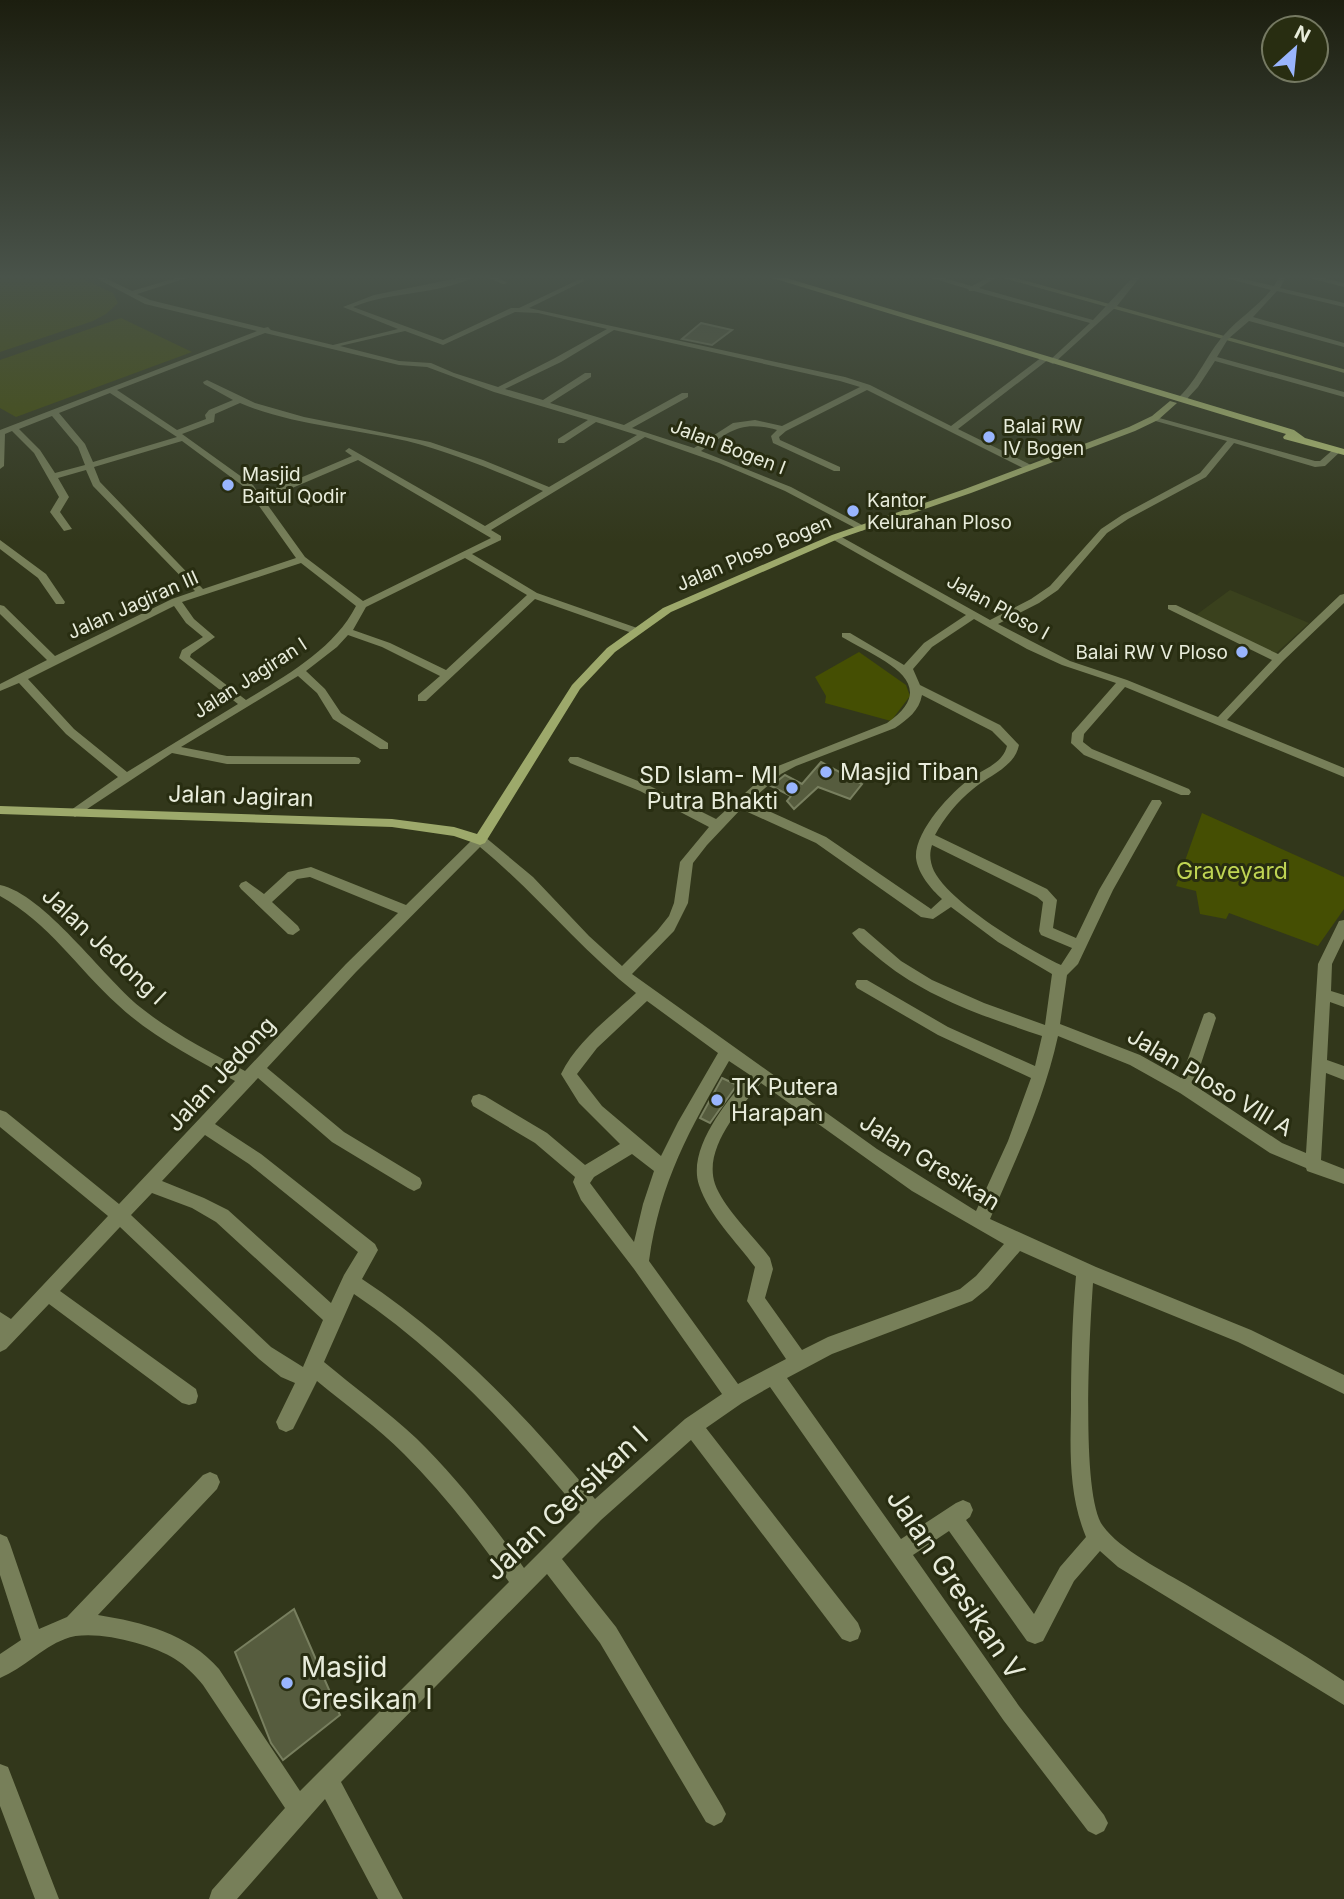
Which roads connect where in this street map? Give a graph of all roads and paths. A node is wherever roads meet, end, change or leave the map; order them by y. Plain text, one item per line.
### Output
1 (174, 366) edge
2 (430, 366) edge
3 (547, 366) edge
4 (775, 366) edge
5 (1041, 366) edge
6 (1067, 366) edge
7 (1211, 366) edge
8 (1239, 366) edge
9 (589, 375) dead end
10 (207, 382) dead end
11 (867, 387) junction
12 (111, 390) junction
13 (497, 390) junction
14 (685, 395) dead end
15 (1344, 395) edge
16 (241, 399) junction
17 (1177, 401) junction
18 (544, 404) junction
19 (54, 412) junction
20 (1155, 418) junction
21 (595, 419) junction
22 (13, 428) junction
23 (625, 428) junction
24 (783, 429) junction
25 (952, 429) junction
26 (0, 433) edge
27 (644, 434) junction
28 (180, 436) junction
29 (561, 440) dead end
30 (1231, 442) junction
31 (695, 451) junction
32 (1341, 451) edge
33 (0, 466) edge
34 (89, 466) junction
35 (1028, 467) junction
36 (837, 469) dead end
37 (52, 477) junction
38 (550, 491) junction
39 (260, 498) junction
40 (861, 528) junction
41 (67, 529) dead end
42 (485, 530) junction
43 (835, 537) junction
44 (0, 543) edge
45 (465, 554) junction
46 (302, 559) junction
47 (201, 592) junction
48 (533, 595) junction
49 (1344, 597) edge
50 (176, 601) junction
51 (60, 602) dead end
52 (362, 605) junction
53 (1172, 607) dead end
54 (0, 608) edge
55 (974, 614) junction
56 (990, 624) junction
57 (347, 631) junction
58 (636, 631) junction
59 (846, 635) dead end
60 (1279, 659) junction
61 (54, 660) junction
62 (299, 670) junction
63 (909, 673) junction
64 (447, 675) junction
65 (21, 678) junction
66 (1123, 682) junction
67 (916, 687) junction
68 (0, 688) edge
69 (422, 698) dead end
70 (245, 704) junction
71 (1219, 722) junction
72 (384, 746) dead end
73 (170, 749) junction
74 (574, 760) dead end
75 (355, 761) dead end
76 (1344, 773) edge
77 (127, 777) junction
78 (1185, 792) dead end
79 (1156, 803) dead end
80 (742, 804) junction
81 (0, 810) edge
82 (75, 813) junction
83 (718, 826) junction
84 (929, 838) junction
85 (480, 840) junction
86 (246, 886) dead end
87 (1, 890) edge
88 (951, 900) junction
89 (263, 903) junction
90 (408, 912) junction
91 (1344, 925) edge
92 (293, 930) dead end
93 (859, 933) dead end
94 (1079, 945) junction
95 (1060, 972) junction
96 (624, 973) junction
97 (862, 984) dead end
98 (648, 992) junction
99 (1323, 994) junction
100 (1344, 1001) edge
101 (1209, 1018) dead end
102 (1051, 1030) junction
103 (727, 1051) junction
104 (1320, 1064) junction
105 (1344, 1073) edge
106 (253, 1074) junction
107 (760, 1074) junction
108 (1040, 1075) junction
109 (1185, 1088) junction
110 (479, 1101) dead end
111 (0, 1117) edge
112 (204, 1126) junction
113 (632, 1145) junction
114 (1313, 1166) junction
115 (662, 1167) junction
116 (585, 1175) junction
117 (1344, 1177) edge
118 (149, 1184) junction
119 (414, 1184) dead end
120 (120, 1216) junction
121 (980, 1222) junction
122 (1017, 1242) junction
123 (640, 1263) junction
124 (1086, 1273) junction
125 (350, 1281) junction
126 (47, 1292) junction
127 (333, 1317) junction
128 (4, 1332) edge
129 (798, 1360) junction
130 (312, 1373) junction
131 (773, 1375) junction
132 (1344, 1385) edge
133 (189, 1396) dead end
134 (735, 1396) junction
135 (286, 1422) dead end
136 (692, 1426) junction
137 (210, 1482) dead end
138 (594, 1513) junction
139 (1098, 1538) junction
140 (0, 1544) edge
141 (900, 1552) junction
142 (548, 1558) junction
143 (522, 1583) junction
144 (74, 1625) junction
145 (850, 1631) dead end
146 (34, 1645) junction
147 (0, 1667) edge
148 (1344, 1694) edge
149 (0, 1775) edge
150 (327, 1780) junction
151 (299, 1808) junction
152 (714, 1814) dead end
153 (1096, 1823) dead end
154 (225, 1897) edge
155 (47, 1899) edge
156 (391, 1899) edge

1 - 12 street
2 - 13 street, Jalan Bogen I
3 - 13 street
4 - 11 street
5 - 25 street
6 - 17 main road
7 - 17 street
8 - 15 street
9 - 18 street
10 - 16 street
11 - 24 street
11 - 25 street
12 - 19 street
12 - 28 street
13 - 18 street, Jalan Bogen I
14 - 23 street
16 - 28 street
16 - 38 street
17 - 20 street, Jalan Ploso Bogen
17 - 32 main road
18 - 21 street, Jalan Bogen I
19 - 22 street
19 - 34 street
20 - 30 street
20 - 35 street, Jalan Ploso Bogen
21 - 23 street, Jalan Bogen I
21 - 29 street
22 - 26 street
22 - 37 street
23 - 27 street, Jalan Bogen I
24 - 31 street
24 - 36 street
25 - 35 street
26 - 33 street
27 - 31 street, Jalan Bogen I
27 - 38 street
28 - 34 street
28 - 39 street
30 - 32 street
30 - 56 street
31 - 40 street, Jalan Bogen I
34 - 37 street
34 - 47 street
35 - 40 street, Jalan Ploso Bogen
37 - 41 street
38 - 42 street
39 - 42 street
39 - 46 street
40 - 43 street, Jalan Ploso Bogen
42 - 45 street
43 - 55 street, Jalan Ploso I
43 - 58 street, Jalan Ploso Bogen
44 - 51 street
45 - 48 street
45 - 52 street
46 - 47 street, Jalan Jagiran III
46 - 52 street
47 - 50 street, Jalan Jagiran III
48 - 58 street
48 - 64 street
49 - 60 street
50 - 61 street, Jalan Jagiran III
50 - 70 street
52 - 57 street, Jalan Jagiran I
53 - 60 street
54 - 61 street
55 - 56 street, Jalan Ploso I
55 - 63 street
56 - 66 street, Jalan Ploso I
57 - 62 street, Jalan Jagiran I
57 - 64 street
58 - 85 street, Jalan Ploso Bogen
59 - 63 street
60 - 71 street
61 - 65 street, Jalan Jagiran III
62 - 70 street, Jalan Jagiran I
62 - 72 street
63 - 67 street
64 - 69 street
65 - 68 street, Jalan Jagiran III
65 - 77 street
66 - 71 street, Jalan Ploso I
66 - 78 street
67 - 80 street
67 - 84 street
70 - 73 street, Jalan Jagiran I
71 - 76 street, Jalan Ploso I
73 - 75 street
73 - 77 street, Jalan Jagiran I
74 - 83 street
77 - 82 street, Jalan Jagiran I
79 - 94 street
80 - 83 street
80 - 88 street
81 - 82 street, Jalan Jagiran
82 - 85 street, Jalan Jagiran
83 - 96 street
84 - 88 street
84 - 94 street
85 - 90 street, Jalan Jedong
85 - 96 street, Jalan Gresikan
86 - 89 street
87 - 106 street, Jalan Jedong I
88 - 95 street
89 - 90 street
89 - 92 street
90 - 106 street, Jalan Jedong
91 - 99 street
93 - 102 street, Jalan Ploso VIII A
94 - 95 street
95 - 102 street
96 - 98 street, Jalan Gresikan
97 - 108 street
98 - 103 street, Jalan Gresikan
98 - 113 street
99 - 100 street
99 - 104 street
101 - 109 street
102 - 108 street
102 - 109 street, Jalan Ploso VIII A
103 - 107 street, Jalan Gresikan
103 - 115 street
104 - 105 street
104 - 114 street
106 - 112 street, Jalan Jedong
106 - 119 street, Jalan Jedong I
107 - 121 street, Jalan Gresikan
107 - 129 street
108 - 121 street
109 - 114 street, Jalan Ploso VIII A
110 - 116 street
111 - 120 street
112 - 118 street, Jalan Jedong
112 - 125 street
113 - 115 street
113 - 116 street
114 - 117 street, Jalan Ploso VIII A
115 - 123 street
116 - 123 street
118 - 120 street, Jalan Jedong
118 - 127 street
120 - 126 street, Jalan Jedong
120 - 130 street
121 - 122 street, Jalan Gresikan
122 - 124 street, Jalan Gresikan
122 - 129 street, Jalan Gersikan I
123 - 134 street
124 - 132 street, Jalan Gresikan
124 - 139 street
125 - 127 street
125 - 138 street
126 - 128 street, Jalan Jedong
126 - 133 street
127 - 130 street
129 - 131 street, Jalan Gersikan I
130 - 135 street
130 - 143 street
131 - 134 street, Jalan Gersikan I
131 - 141 street, Jalan Gresikan V
134 - 136 street, Jalan Gersikan I
136 - 138 street, Jalan Gersikan I
136 - 145 street
137 - 144 street
138 - 142 street, Jalan Gersikan I
139 - 141 street
139 - 148 street
140 - 146 street
141 - 153 street, Jalan Gresikan V
142 - 143 street, Jalan Gersikan I
142 - 152 street
143 - 150 street, Jalan Gersikan I
144 - 146 street
144 - 151 street
146 - 147 street
149 - 155 street
150 - 151 street, Jalan Gersikan I
150 - 156 street
151 - 154 street, Jalan Gersikan I

